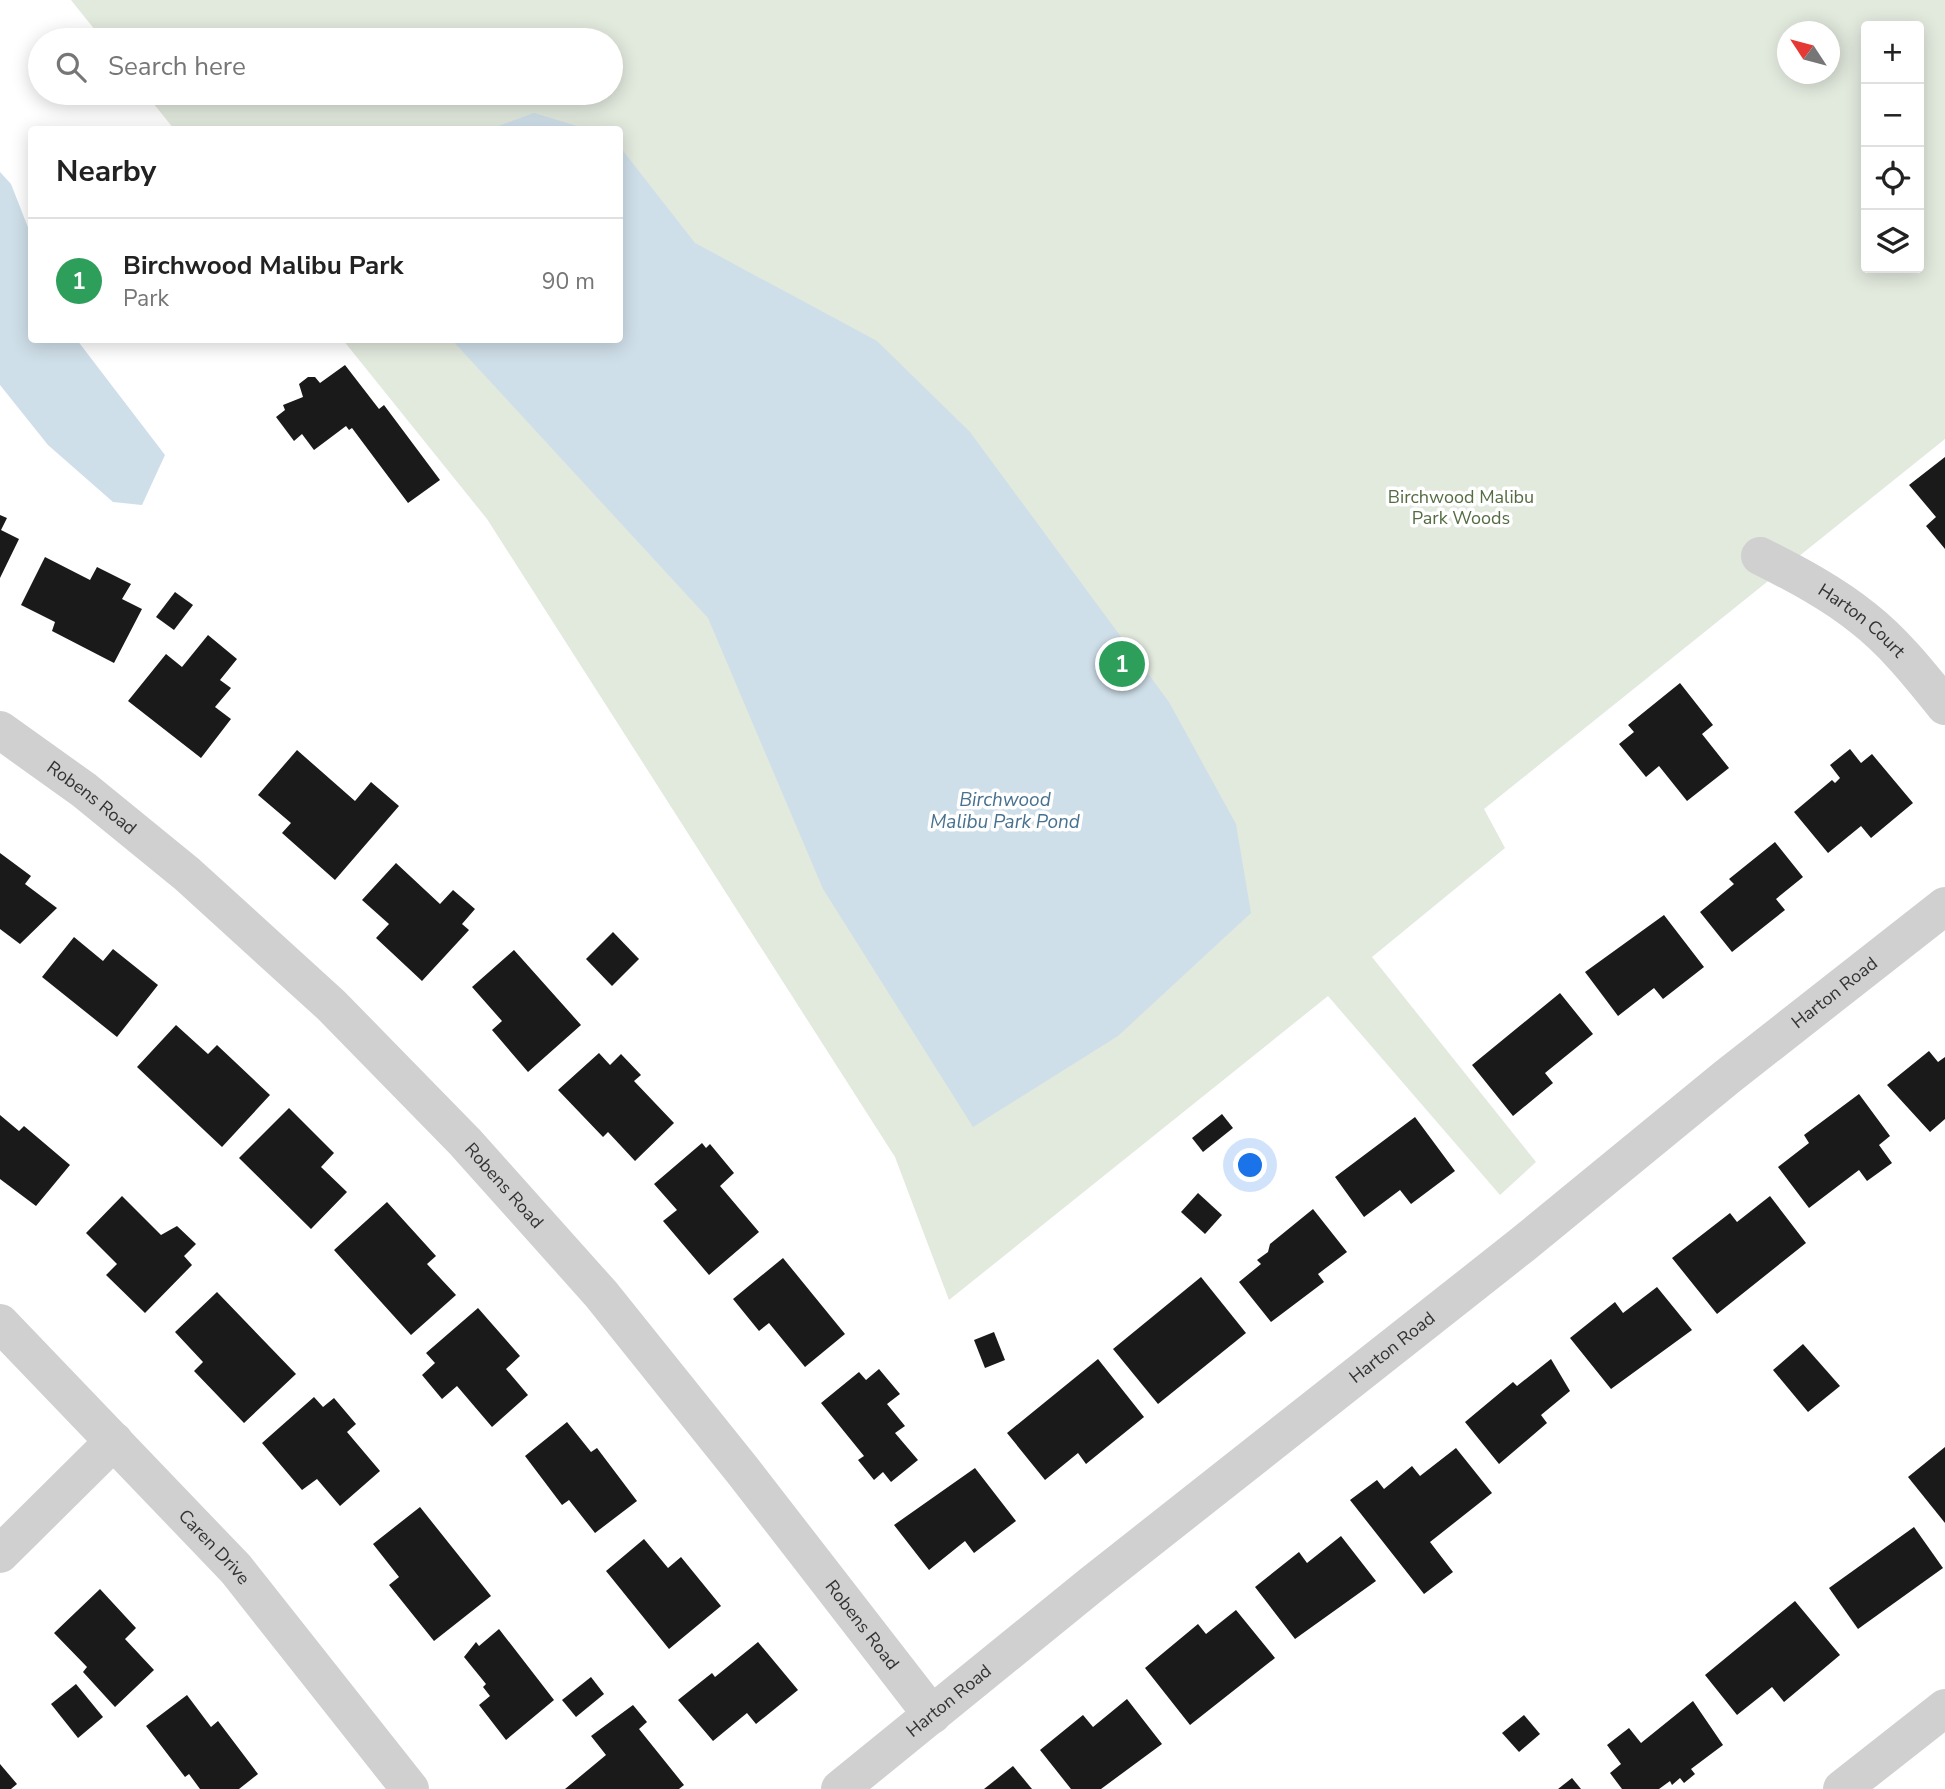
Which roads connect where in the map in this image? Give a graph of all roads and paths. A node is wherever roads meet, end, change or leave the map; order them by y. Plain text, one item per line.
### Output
1 (1760, 556) dead end
2 (1945, 706) edge
3 (0, 730) edge
4 (1945, 906) edge
5 (0, 1323) edge
6 (114, 1441) junction
7 (0, 1554) edge
8 (1945, 1708) edge
9 (932, 1715) junction
10 (410, 1789) edge
11 (840, 1789) edge
12 (1842, 1789) edge

1 - 2 street, Harton Court
3 - 9 street, Robens Road
4 - 9 street, Harton Road
5 - 6 street, Caren Drive
6 - 7 street
6 - 10 street, Caren Drive
8 - 12 street
9 - 11 street, Harton Road

